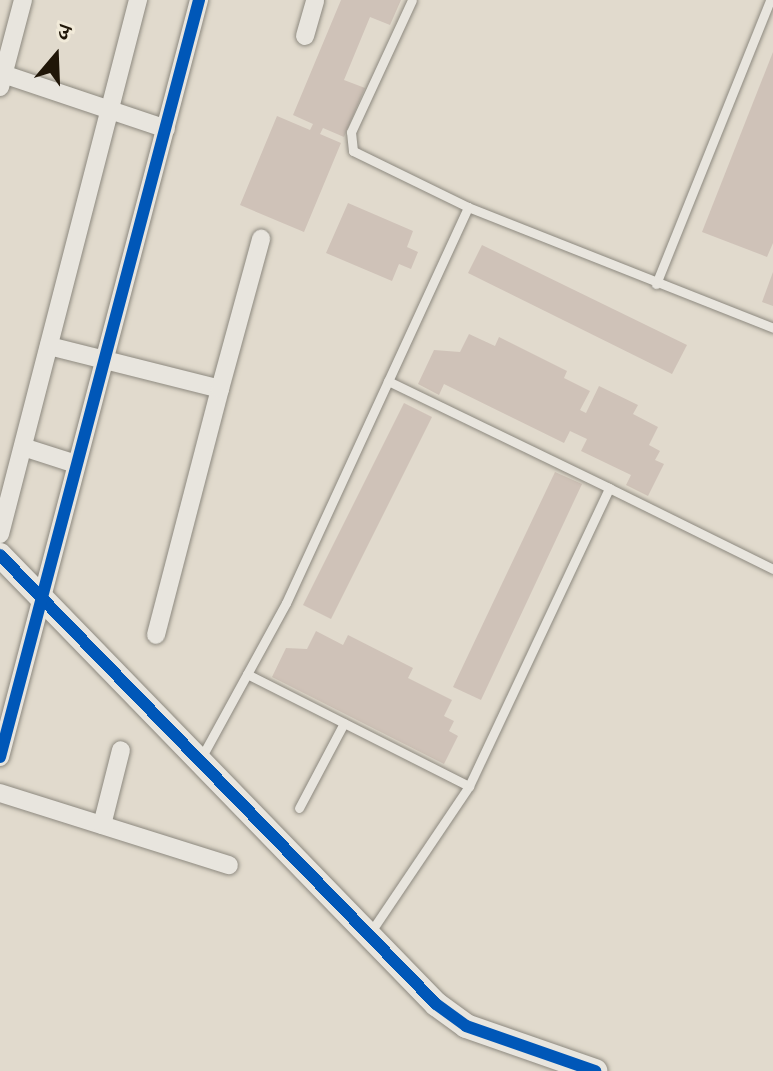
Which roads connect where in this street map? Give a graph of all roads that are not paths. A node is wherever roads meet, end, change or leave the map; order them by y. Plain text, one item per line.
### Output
1 (23, 0) edge
2 (138, 0) edge
3 (199, 0) edge
4 (315, 0) edge
5 (412, 0) edge
6 (770, 0) edge
7 (305, 36) dead end
8 (1, 78) edge
9 (110, 109) junction
10 (166, 129) junction
11 (468, 207) junction
12 (261, 239) dead end
13 (656, 284) junction
14 (773, 328) edge
15 (49, 346) junction
16 (104, 360) junction
17 (388, 381) junction
18 (220, 389) junction
19 (23, 447) junction
20 (76, 464) junction
21 (609, 488) junction
22 (0, 534) edge
23 (0, 555) edge
24 (773, 569) edge
25 (42, 594) junction
26 (156, 635) dead end
27 (247, 674) junction
28 (344, 723) junction
29 (121, 750) dead end
30 (0, 757) edge
31 (198, 763) junction
32 (469, 786) junction
33 (0, 793) edge
34 (299, 808) dead end
35 (102, 825) junction
36 (229, 865) dead end
37 (370, 933) junction
38 (595, 1071) edge

1 - 8 street
2 - 9 street
3 - 10 street
4 - 7 street
5 - 11 lane
6 - 13 lane
8 - 9 street
9 - 10 street
9 - 15 street
10 - 16 street
11 - 13 lane
11 - 17 lane
12 - 18 street
13 - 14 lane
15 - 16 street
15 - 19 street
16 - 18 street
16 - 20 street
17 - 21 lane
17 - 27 lane
18 - 26 street
19 - 20 street
19 - 22 street
20 - 25 street
21 - 24 lane
21 - 32 lane
23 - 25 street
25 - 30 street
25 - 31 street
27 - 28 lane
27 - 31 lane
28 - 32 lane
28 - 34 lane
29 - 35 street
31 - 37 street
32 - 37 lane
33 - 35 street
35 - 36 street
37 - 38 street

